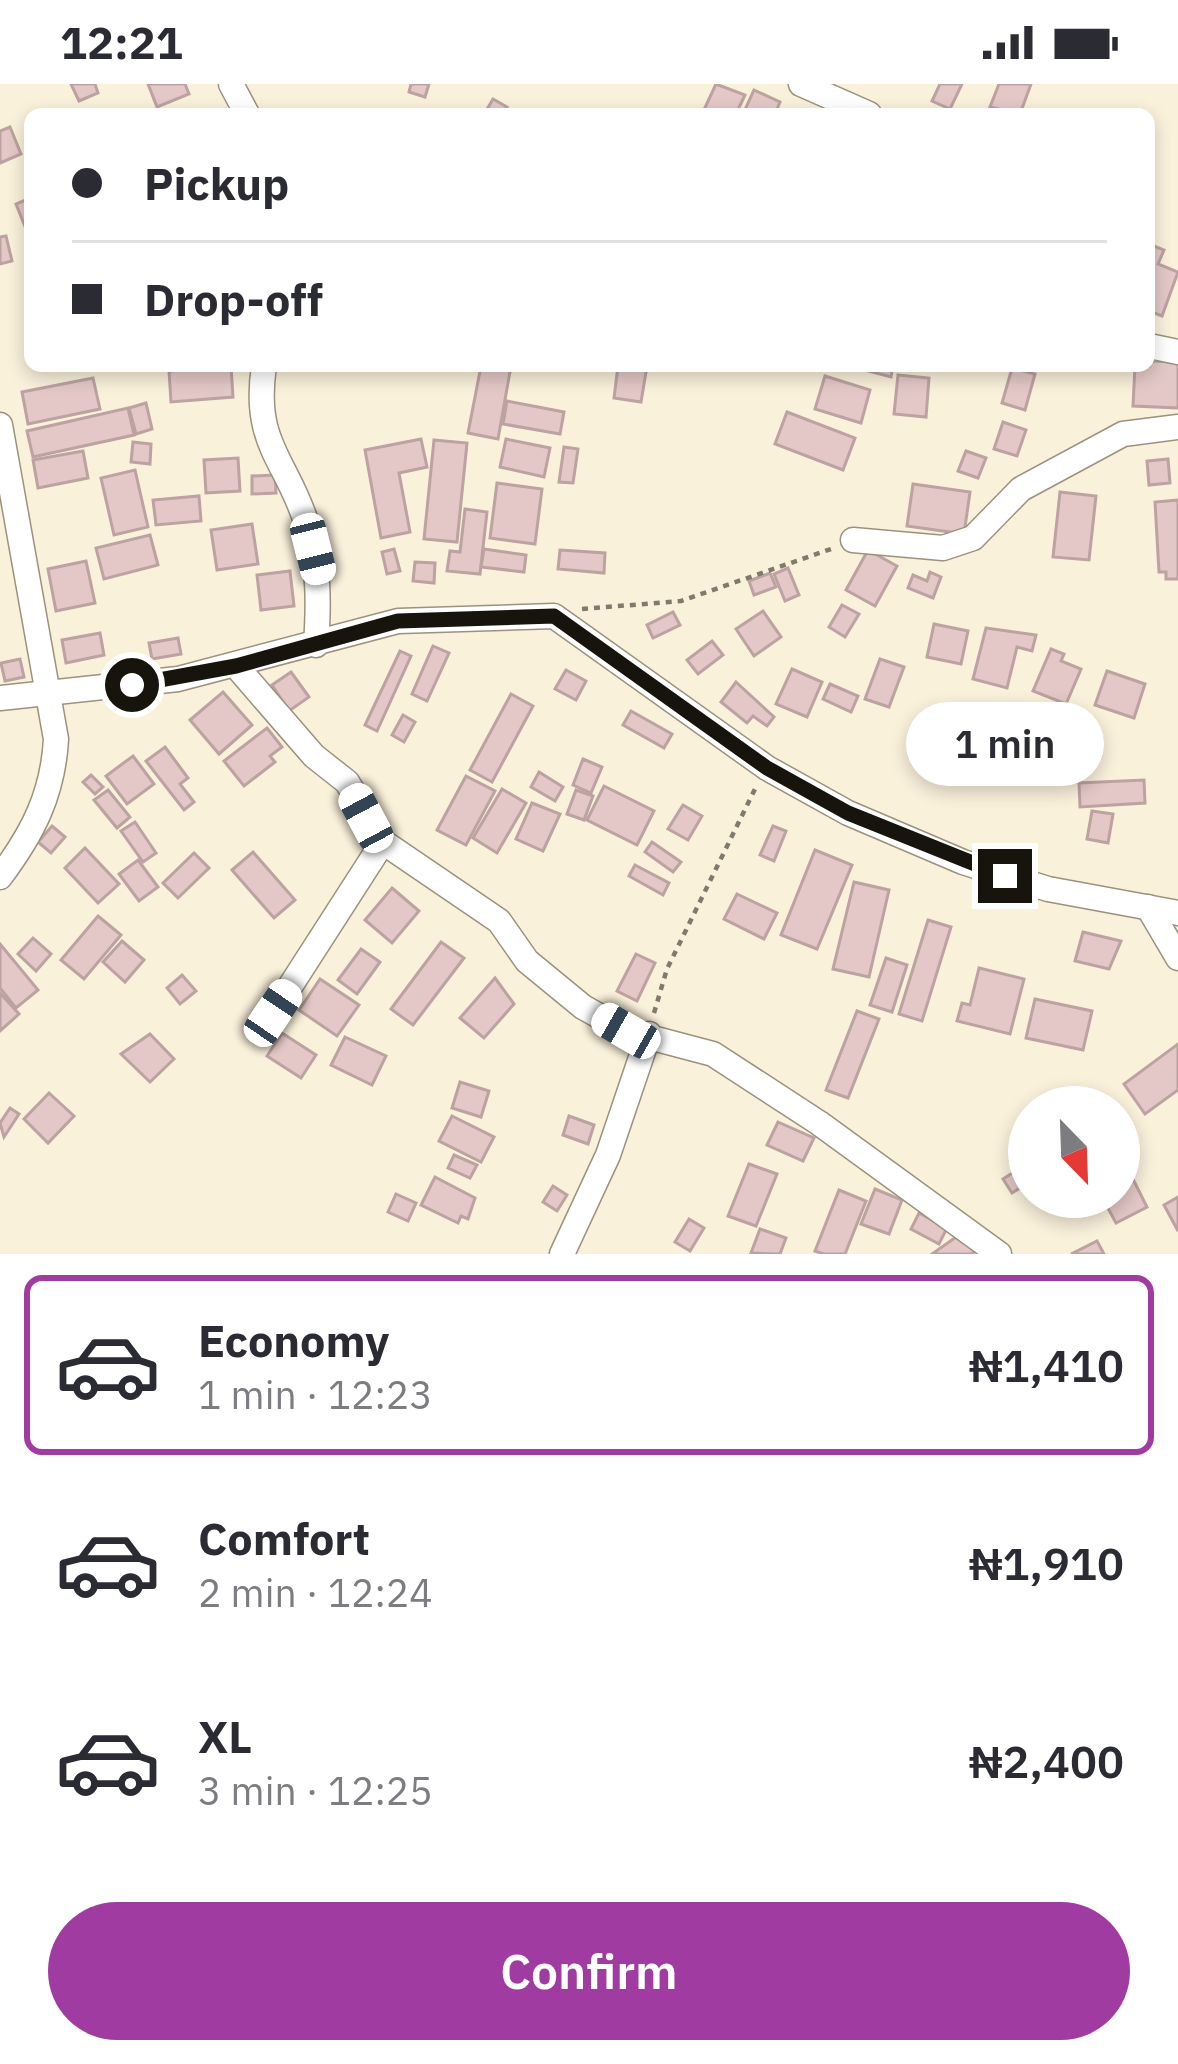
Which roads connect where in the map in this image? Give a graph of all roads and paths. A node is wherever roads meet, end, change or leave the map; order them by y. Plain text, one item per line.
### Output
1 (801, 84) edge
2 (855, 108) edge
3 (264, 372) edge
4 (0, 425) edge
5 (1178, 427) edge
6 (853, 540) joint
7 (554, 616) junction
8 (316, 645) junction
9 (236, 666) junction
10 (50, 696) junction
11 (0, 698) edge
12 (767, 768) junction
13 (382, 842) junction
14 (0, 877) edge
15 (1148, 907) junction
16 (1178, 913) edge
17 (1178, 958) edge
18 (273, 1013) dead end
19 (649, 1034) junction
20 (991, 1251) edge
21 (562, 1254) edge

1 - 2 street
3 - 8 street
4 - 10 street
5 - 6 street
6 - 7 path
7 - 8 street
7 - 12 street
8 - 9 street
9 - 10 street
9 - 13 street
10 - 11 street
10 - 14 street
12 - 15 street
12 - 19 path
13 - 18 street
13 - 19 street
15 - 16 street
15 - 17 street
19 - 20 street
19 - 21 street

